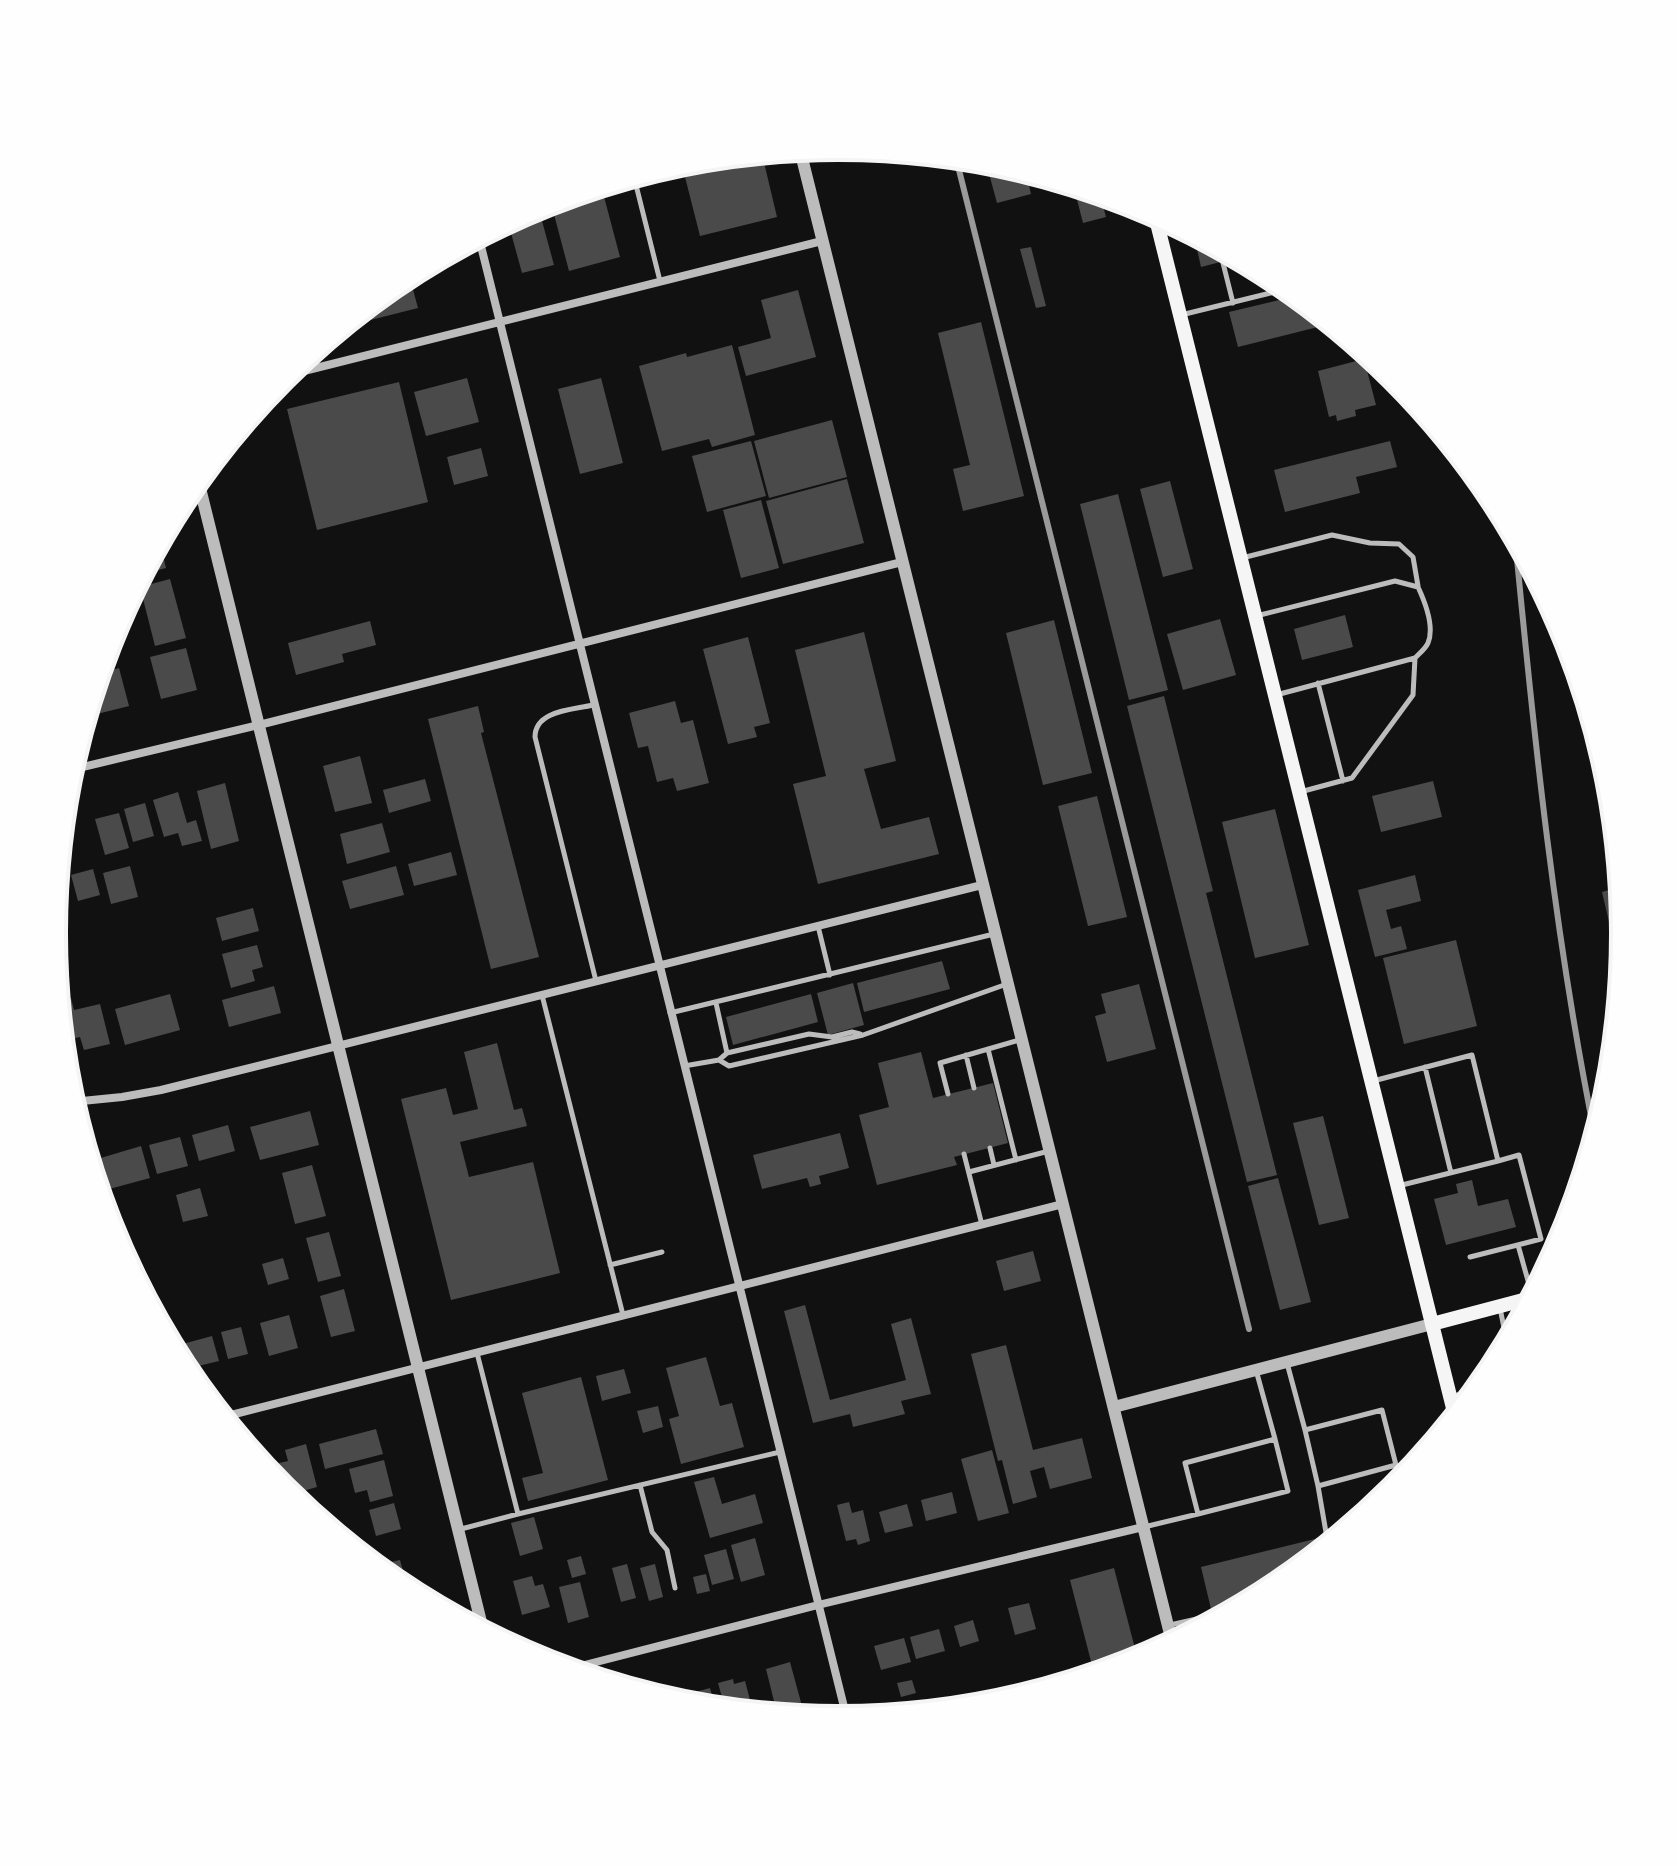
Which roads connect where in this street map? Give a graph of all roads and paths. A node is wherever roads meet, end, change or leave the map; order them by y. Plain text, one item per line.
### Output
1 (803, 161) edge
2 (637, 188) edge
3 (1159, 230) edge
4 (822, 241) junction
5 (482, 248) edge
6 (1223, 263) dead end
7 (660, 281) junction
8 (1271, 293) edge
9 (1233, 303) junction
10 (1180, 315) junction
11 (500, 321) junction
12 (311, 369) edge
13 (202, 496) edge
14 (1241, 558) junction
15 (902, 562) junction
16 (1418, 587) junction
17 (1255, 616) junction
18 (578, 643) junction
19 (1415, 658) junction
20 (1318, 683) junction
21 (1275, 695) junction
22 (593, 705) junction
23 (259, 725) junction
24 (84, 767) edge
25 (1343, 781) junction
26 (1299, 792) junction
27 (982, 885) junction
28 (818, 926) junction
29 (995, 934) junction
30 (658, 966) junction
31 (830, 975) junction
32 (596, 982) junction
33 (1007, 984) junction
34 (542, 995) junction
35 (716, 1003) junction
36 (670, 1013) junction
37 (863, 1035) junction
38 (1020, 1039) junction
39 (338, 1047) junction
40 (988, 1049) junction
41 (727, 1053) junction
42 (966, 1055) junction
43 (719, 1060) junction
44 (683, 1066) junction
45 (1425, 1067) junction
46 (1371, 1081) junction
47 (974, 1088) dead end
48 (948, 1094) dead end
49 (85, 1101) edge
50 (990, 1148) dead end
51 (1050, 1150) junction
52 (964, 1154) dead end
53 (1016, 1160) junction
54 (1498, 1161) junction
55 (994, 1165) junction
56 (969, 1172) junction
57 (1451, 1173) junction
58 (1397, 1186) junction
59 (1063, 1204) junction
60 (982, 1225) junction
61 (1518, 1245) junction
62 (662, 1252) dead end
63 (1470, 1257) dead end
64 (610, 1265) junction
65 (1528, 1281) edge
66 (738, 1286) junction
67 (1517, 1301) edge
68 (1500, 1306) junction
69 (623, 1315) junction
70 (1432, 1324) junction
71 (1504, 1326) edge
72 (477, 1352) junction
73 (1286, 1361) junction
74 (418, 1367) junction
75 (1256, 1369) junction
76 (1457, 1395) edge
77 (1450, 1397) junction
78 (1451, 1402) edge
79 (1114, 1407) junction
80 (235, 1414) edge
81 (1305, 1430) junction
82 (1275, 1439) junction
83 (780, 1452) junction
84 (1396, 1465) joint
85 (640, 1485) junction
86 (1318, 1486) junction
87 (518, 1514) junction
88 (1198, 1514) junction
89 (1143, 1527) junction
90 (458, 1529) junction
91 (1326, 1532) edge
92 (675, 1588) dead end
93 (818, 1605) junction
94 (480, 1617) edge
95 (1190, 1621) edge
96 (1168, 1626) junction
97 (1169, 1631) edge
98 (588, 1664) edge
99 (844, 1706) edge

1 - 4 street
2 - 7 lane
3 - 10 main road
4 - 7 street
4 - 15 street
5 - 11 street
6 - 9 lane
7 - 11 street
8 - 9 lane
9 - 10 lane
10 - 14 main road
11 - 12 street
11 - 18 street
13 - 23 street
14 - 16 lane
14 - 17 main road
15 - 18 street
15 - 27 street
16 - 17 lane
16 - 19 lane
17 - 21 main road
18 - 22 street
18 - 23 street
19 - 20 lane
19 - 25 lane
20 - 21 lane
20 - 25 lane
21 - 26 main road
22 - 30 street
22 - 32 lane
23 - 24 street
23 - 39 street
25 - 26 lane
26 - 46 main road
27 - 28 street
27 - 29 street
28 - 30 street
28 - 31 lane
29 - 31 lane
29 - 33 street
30 - 32 street
30 - 36 street
31 - 35 lane
32 - 34 street
33 - 37 lane
33 - 38 street
34 - 39 street
34 - 64 lane
35 - 36 lane
35 - 41 lane
36 - 44 street
37 - 41 lane
37 - 43 lane
38 - 40 lane
38 - 51 street
39 - 49 street
39 - 74 street
40 - 42 lane
40 - 53 lane
41 - 43 lane
42 - 47 lane
42 - 48 lane
43 - 44 lane
44 - 66 street
45 - 46 lane
45 - 54 lane
45 - 57 lane
46 - 58 main road
50 - 55 lane
51 - 53 lane
51 - 59 street
52 - 56 lane
53 - 55 lane
54 - 57 lane
54 - 61 lane
55 - 56 lane
56 - 60 lane
57 - 58 lane
58 - 70 main road
59 - 60 street
59 - 79 street
60 - 66 street
61 - 63 lane
61 - 65 lane
62 - 64 lane
64 - 69 lane
66 - 69 street
66 - 83 street
67 - 68 main road
68 - 70 main road
68 - 71 lane
69 - 72 street
70 - 73 street
70 - 77 main road
72 - 74 street
72 - 87 lane
73 - 75 street
73 - 81 lane
74 - 80 street
74 - 90 street
75 - 79 street
75 - 82 lane
76 - 77 lane
77 - 78 main road
79 - 89 street
81 - 84 lane
81 - 86 lane
82 - 88 lane
82 - 88 lane
83 - 85 lane
83 - 93 street
84 - 86 lane
85 - 87 lane
85 - 92 lane
86 - 91 lane
87 - 90 lane
88 - 89 lane
89 - 93 street
89 - 96 street
90 - 94 street
93 - 98 street
93 - 99 street
95 - 96 lane
96 - 97 street

